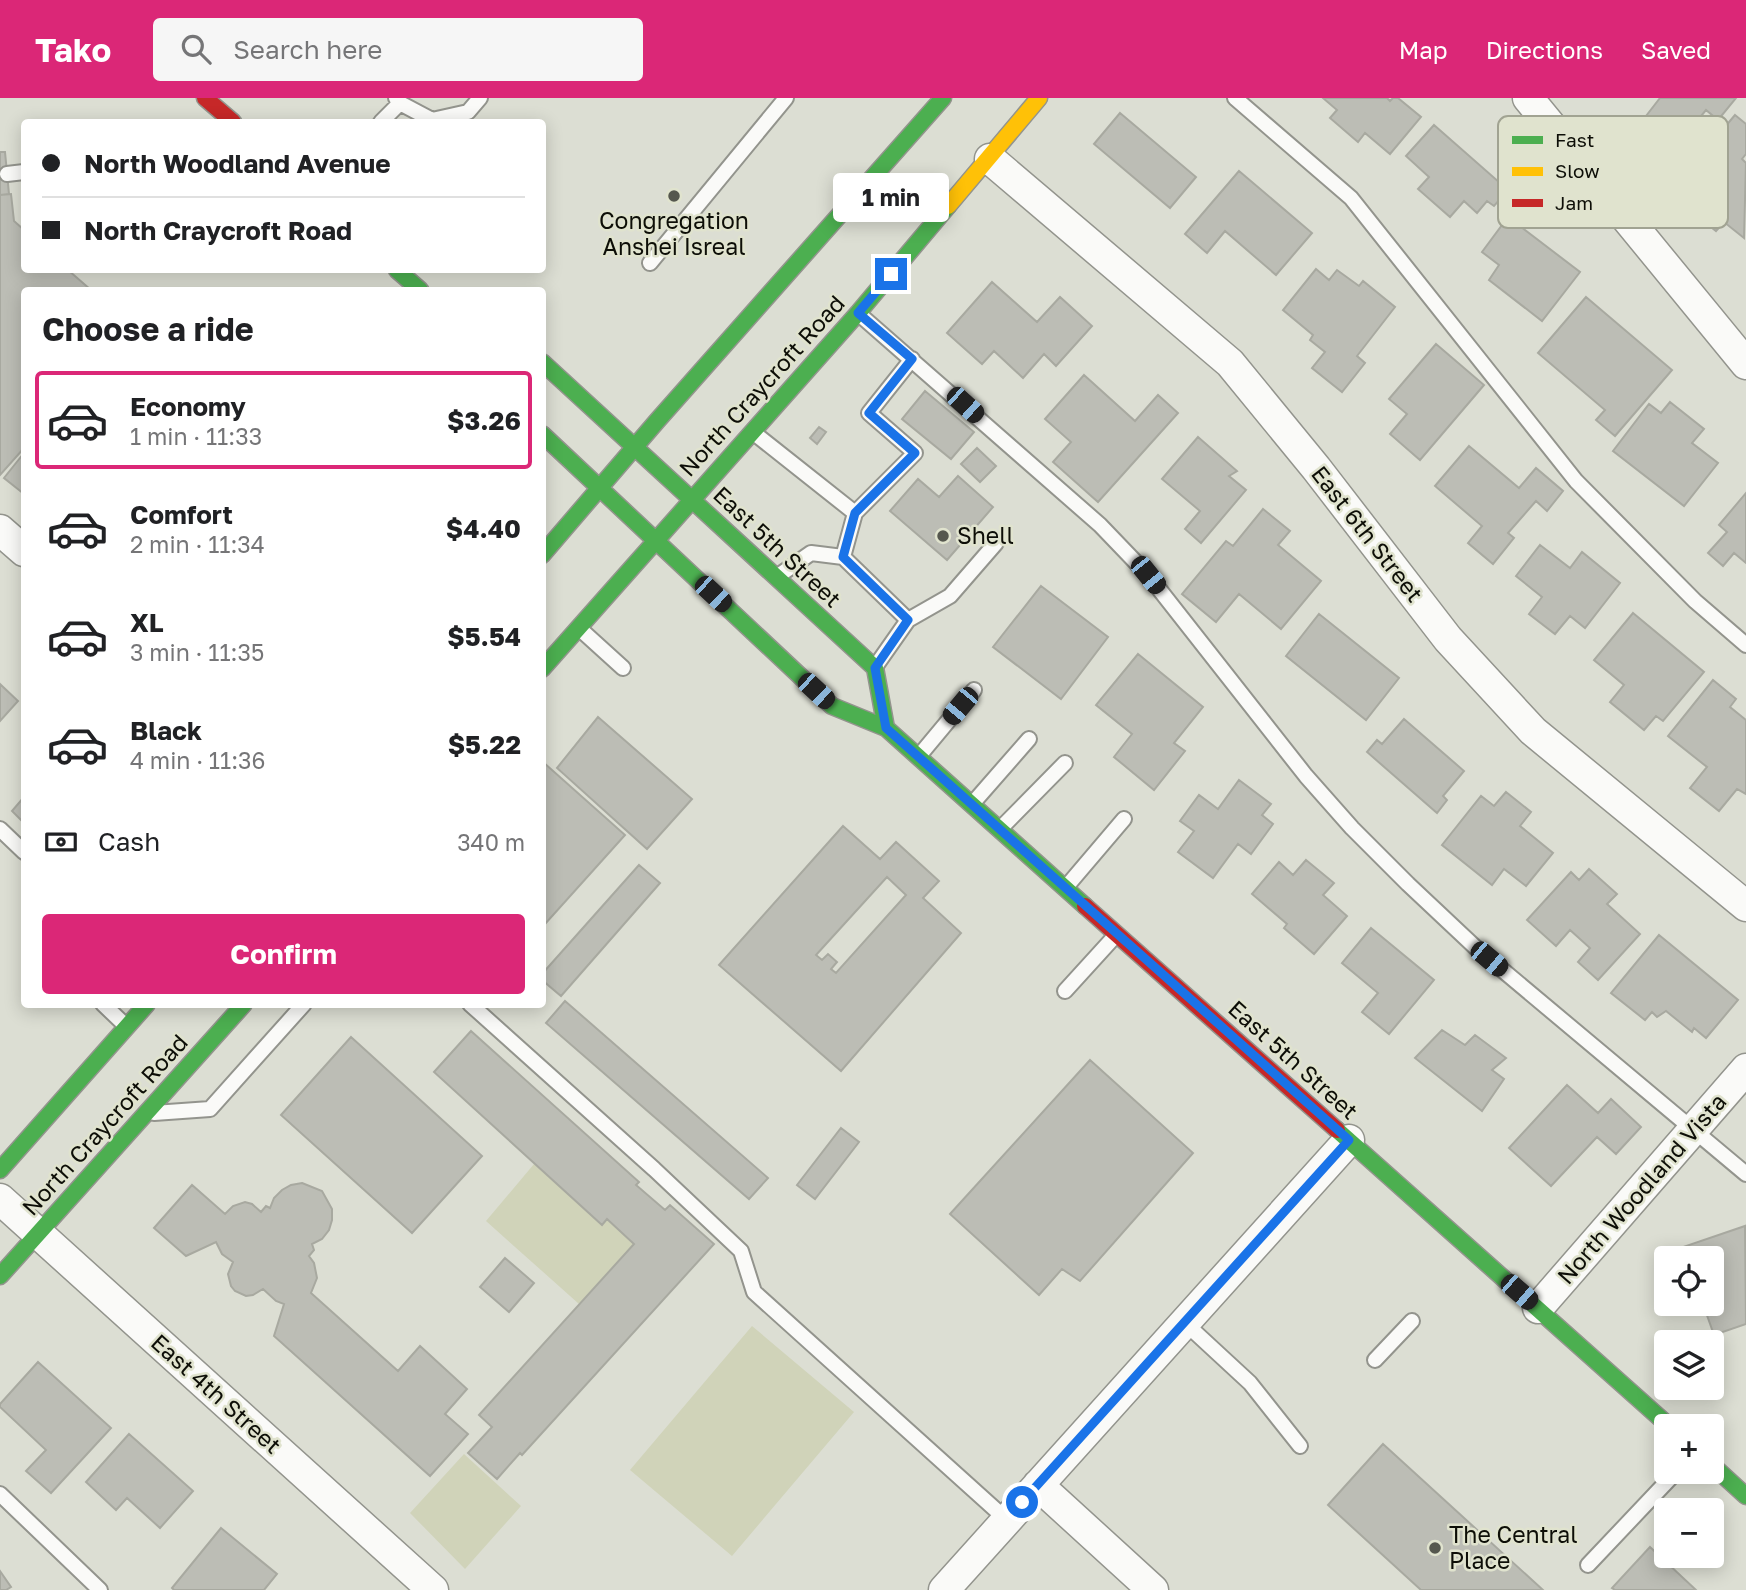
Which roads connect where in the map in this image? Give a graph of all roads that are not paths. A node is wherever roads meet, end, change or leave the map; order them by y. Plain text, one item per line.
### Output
1 (205, 98) edge
2 (480, 98) edge
3 (786, 98) edge
4 (943, 98) edge
5 (1039, 98) edge
6 (1235, 98) edge
7 (1528, 98) edge
8 (398, 100) edge
9 (1543, 116) edge
10 (230, 119) edge
11 (383, 119) edge
12 (430, 119) edge
13 (436, 119) edge
14 (990, 159) junction
15 (21, 172) edge
16 (7, 174) dead end
17 (1635, 228) edge
18 (650, 263) dead end
19 (400, 273) edge
20 (417, 287) edge
21 (858, 313) junction
22 (912, 359) junction
23 (1746, 364) edge
24 (546, 366) edge
25 (753, 432) junction
26 (546, 437) edge
27 (634, 447) junction
28 (600, 488) junction
29 (692, 500) junction
30 (855, 513) junction
31 (0, 530) edge
32 (656, 541) junction
33 (996, 542) dead end
34 (21, 548) edge
35 (546, 550) edge
36 (843, 557) junction
37 (776, 577) junction
38 (908, 620) junction
39 (579, 628) junction
40 (1746, 645) edge
41 (546, 665) edge
42 (623, 668) dead end
43 (875, 668) junction
44 (974, 690) dead end
45 (886, 728) junction
46 (1029, 739) dead end
47 (919, 756) junction
48 (1065, 763) dead end
49 (972, 804) junction
50 (1124, 819) dead end
51 (1000, 829) junction
52 (0, 830) edge
53 (21, 849) edge
54 (1066, 888) junction
55 (1746, 905) edge
56 (1117, 933) junction
57 (1065, 991) dead end
58 (107, 1008) edge
59 (144, 1008) edge
60 (240, 1008) edge
61 (300, 1008) edge
62 (474, 1008) edge
63 (128, 1027) junction
64 (1746, 1069) edge
65 (146, 1113) junction
66 (1695, 1129) junction
67 (1349, 1140) junction
68 (0, 1170) edge
69 (1746, 1174) edge
70 (0, 1199) edge
71 (38, 1233) junction
72 (0, 1276) edge
73 (1538, 1308) junction
74 (1412, 1321) dead end
75 (1184, 1322) junction
76 (1376, 1360) dead end
77 (1656, 1414) edge
78 (1300, 1446) dead end
79 (1724, 1476) edge
80 (1664, 1484) edge
81 (1038, 1485) junction
82 (0, 1494) edge
83 (1746, 1496) edge
84 (1007, 1520) junction
85 (1588, 1564) dead end
86 (100, 1590) edge
87 (433, 1590) edge
88 (944, 1590) edge
89 (1153, 1590) edge

1 - 10 street
2 - 13 lane
3 - 18 lane
4 - 27 street
5 - 14 street, North Craycroft Road
6 - 40 lane
7 - 9 street
8 - 11 lane
8 - 12 lane
14 - 21 street, North Craycroft Road
14 - 55 street, East 6th Street
15 - 16 lane
17 - 23 street
19 - 20 street
21 - 22 lane
21 - 25 street, North Craycroft Road
22 - 30 lane
22 - 66 lane
24 - 27 street, East 5th Street
25 - 29 street, North Craycroft Road
25 - 30 lane
26 - 28 street, East 5th Street
27 - 28 street
27 - 29 street, East 5th Street
28 - 32 street, East 5th Street
28 - 35 street
29 - 32 street, North Craycroft Road
29 - 37 street, East 5th Street
30 - 36 lane
31 - 34 street
32 - 39 street, North Craycroft Road
32 - 45 street, East 5th Street
33 - 38 lane
36 - 37 lane
36 - 38 lane
37 - 43 street, East 5th Street
38 - 43 lane
39 - 41 street, North Craycroft Road
39 - 42 lane
43 - 45 street
44 - 47 lane
45 - 47 street, East 5th Street
46 - 49 lane
47 - 49 street, East 5th Street
48 - 51 lane
49 - 51 street, East 5th Street
50 - 54 lane
51 - 54 street, East 5th Street
52 - 53 lane
54 - 56 street, East 5th Street
56 - 57 lane
56 - 67 street, East 5th Street
58 - 63 lane
59 - 63 street, North Craycroft Road
60 - 65 street, North Craycroft Road
61 - 65 lane
62 - 84 lane
63 - 68 street, North Craycroft Road
64 - 66 street, North Woodland Vista
65 - 71 street, North Craycroft Road
66 - 69 lane
66 - 73 street, North Woodland Vista
67 - 73 street, East 5th Street
67 - 75 street
70 - 71 street, East 4th Street
71 - 72 street, North Craycroft Road
71 - 87 street, East 4th Street
73 - 77 street, East 5th Street
74 - 76 lane
75 - 78 lane
75 - 81 street
79 - 83 street
80 - 85 lane
81 - 84 street
81 - 89 street
82 - 86 lane
84 - 88 street

